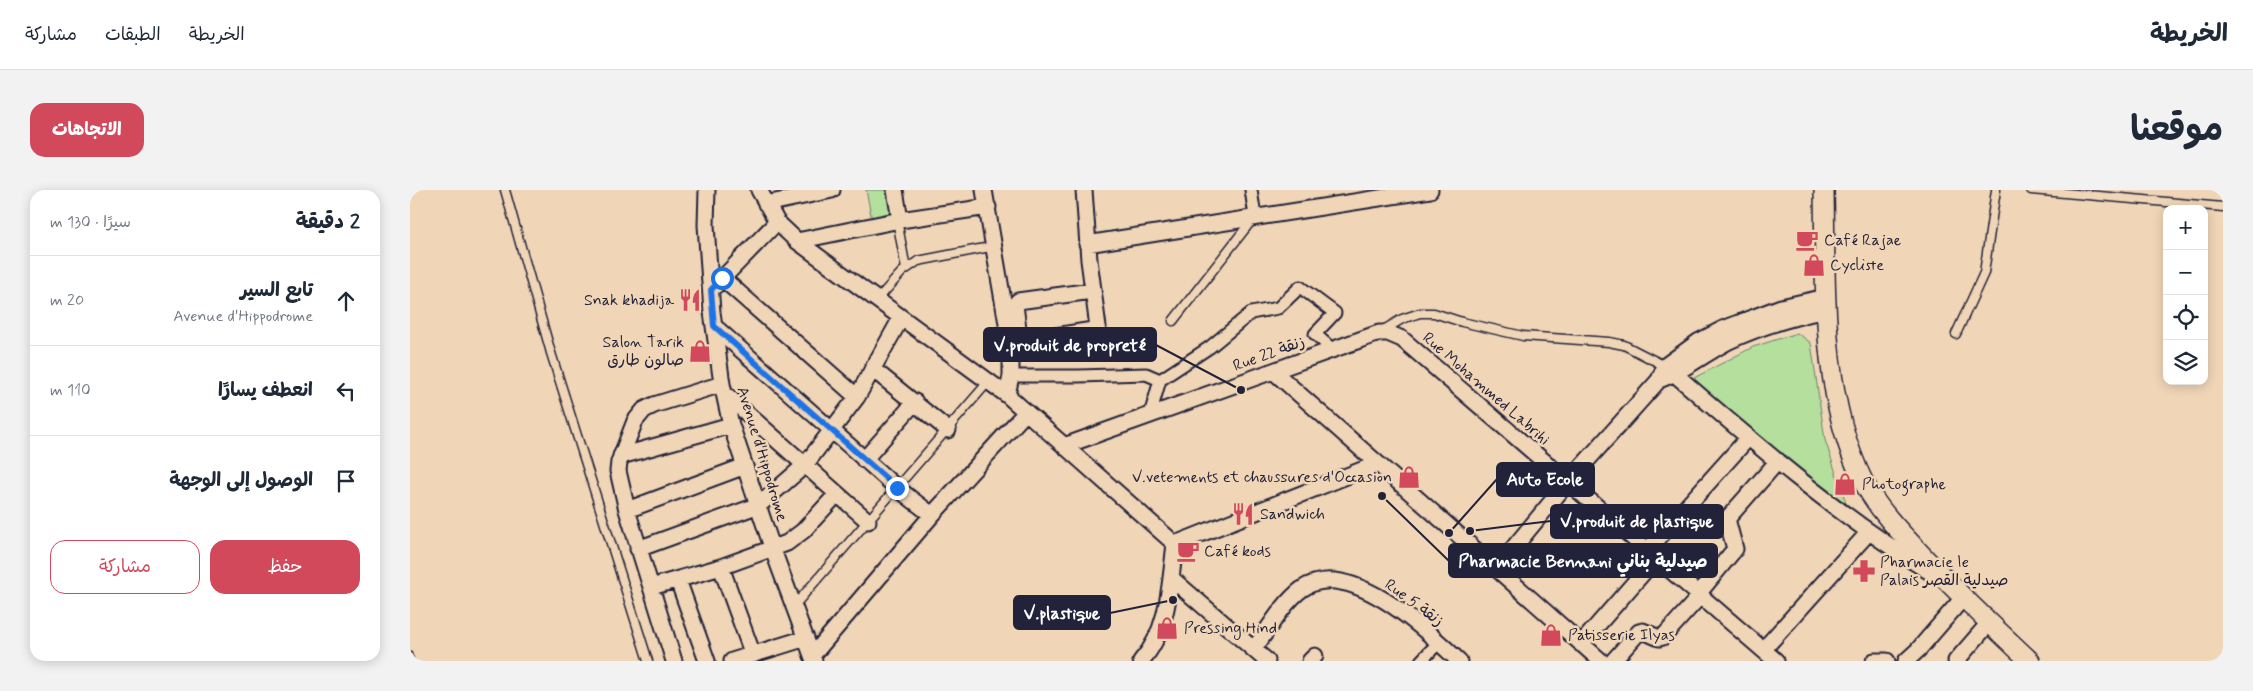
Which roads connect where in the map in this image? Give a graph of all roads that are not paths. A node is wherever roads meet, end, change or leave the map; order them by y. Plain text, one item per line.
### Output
1 (505, 190) edge
2 (707, 190) edge
3 (758, 190) edge
4 (832, 190) edge
5 (895, 190) edge
6 (984, 190) edge
7 (1084, 190) edge
8 (1251, 190) edge
9 (1430, 190) edge
10 (1824, 190) edge
11 (1996, 190) edge
12 (2031, 190) edge
13 (766, 204) junction
14 (2223, 206) edge
15 (988, 207) junction
16 (1255, 216) junction
17 (899, 220) junction
18 (777, 222) junction
19 (797, 240) junction
20 (1087, 244) junction
21 (995, 246) junction
22 (906, 269) junction
23 (722, 278) junction
24 (711, 290) junction
25 (1092, 291) junction
26 (877, 300) junction
27 (1826, 303) junction
28 (901, 318) junction
29 (1173, 321) dead end
30 (714, 326) junction
31 (1379, 332) junction
32 (1956, 334) dead end
33 (1332, 350) junction
34 (874, 370) junction
35 (1275, 373) junction
36 (1666, 373) junction
37 (1012, 376) junction
38 (1160, 380) junction
39 (989, 381) junction
40 (723, 388) junction
41 (1007, 395) junction
42 (857, 397) junction
43 (915, 402) junction
44 (1026, 412) junction
45 (1150, 415) junction
46 (731, 424) junction
47 (948, 430) junction
48 (833, 431) junction
49 (1749, 437) junction
50 (1068, 450) junction
51 (621, 456) junction
52 (864, 460) junction
53 (1778, 461) junction
54 (1377, 464) junction
55 (805, 465) junction
56 (745, 466) junction
57 (1568, 483) junction
58 (897, 488) junction
59 (837, 494) junction
60 (759, 505) junction
61 (626, 510) junction
62 (932, 515) junction
63 (868, 521) junction
64 (1868, 533) junction
65 (1175, 544) junction
66 (638, 549) junction
67 (772, 550) junction
68 (1652, 555) junction
69 (721, 567) junction
70 (1496, 569) junction
71 (1171, 578) junction
72 (678, 580) junction
73 (1947, 582) junction
74 (651, 586) junction
75 (1699, 595) junction
76 (1963, 598) junction
77 (794, 606) junction
78 (1989, 623) junction
79 (806, 638) junction
80 (1439, 642) junction
81 (1581, 644) junction
82 (1254, 649) junction
83 (753, 655) junction
84 (1768, 657) edge
85 (813, 658) edge
86 (1152, 658) edge
87 (648, 661) edge
88 (674, 661) edge
89 (707, 661) edge
90 (732, 661) edge
91 (1267, 661) edge
92 (1421, 661) edge
93 (1459, 661) edge
94 (1601, 661) edge
95 (1613, 661) edge
96 (1874, 661) edge
97 (1887, 661) edge
98 (1906, 661) edge
99 (1956, 661) edge
100 (2030, 661) edge

1 - 87 lane
2 - 24 street, Avenue d'Hippodrome
3 - 13 street
4 - 13 street
5 - 17 street
6 - 15 street
7 - 20 street
8 - 16 street
9 - 16 street
10 - 27 street
11 - 32 lane
12 - 14 lane
13 - 18 street
15 - 17 street
15 - 21 street
16 - 20 street
16 - 29 lane
17 - 19 street
17 - 22 lane
18 - 19 street
18 - 23 street
19 - 26 street
20 - 25 street
21 - 22 lane
21 - 37 street
22 - 26 lane
23 - 24 street
23 - 42 street
24 - 30 street, Avenue d'Hippodrome
25 - 25 street
26 - 28 street
27 - 36 street
27 - 73 street
28 - 34 street
28 - 39 street
30 - 40 street, Avenue d'Hippodrome
30 - 48 street
31 - 33 street, Rue 22 زنقة
31 - 36 lane
31 - 57 street, Rue Mohammed Labrihi
33 - 35 street, Rue 22 زنقة
33 - 38 street
34 - 42 street
34 - 43 street
35 - 45 street, Rue 22 زنقة
35 - 50 street
35 - 54 street
36 - 49 street
36 - 57 street
37 - 38 street
37 - 41 street
38 - 45 street
39 - 41 street
39 - 47 lane
40 - 46 street, Avenue d'Hippodrome
40 - 51 street
40 - 55 street
41 - 44 street
42 - 48 street
43 - 47 street
43 - 52 street
44 - 50 street
44 - 62 street
45 - 50 street, Rue 22 زنقة
46 - 51 street
46 - 56 street, Avenue d'Hippodrome
47 - 58 lane
48 - 52 street
48 - 55 street
49 - 53 street
49 - 68 street
50 - 65 street
51 - 61 street
52 - 58 street
53 - 64 street
53 - 75 street
54 - 65 street
54 - 70 street
55 - 59 street
55 - 60 street
56 - 60 street, Avenue d'Hippodrome
56 - 61 street
57 - 68 street, Rue Mohammed Labrihi
57 - 70 street
58 - 62 street
58 - 63 lane
59 - 63 street
59 - 67 street
60 - 66 street
60 - 67 street, Avenue d'Hippodrome
61 - 66 street
62 - 85 street
63 - 77 lane
64 - 73 street
64 - 84 street
65 - 71 street
66 - 74 street
67 - 69 street
67 - 77 street, Avenue d'Hippodrome
68 - 75 street, Rue Mohammed Labrihi
68 - 81 street
69 - 72 street
69 - 83 street
70 - 81 street
71 - 82 street
71 - 86 street
72 - 74 street
72 - 89 street
73 - 76 street
74 - 88 street
75 - 84 street, Rue Mohammed Labrihi
75 - 95 street
76 - 78 street
76 - 98 street
77 - 79 street, Avenue d'Hippodrome
78 - 99 street
78 - 100 street
79 - 83 street
79 - 85 street, Avenue d'Hippodrome
80 - 82 street, Rue 5 زنقة
80 - 92 street
80 - 93 street, Rue 5 زنقة
81 - 94 street
82 - 91 street
83 - 90 street
96 - 97 street

